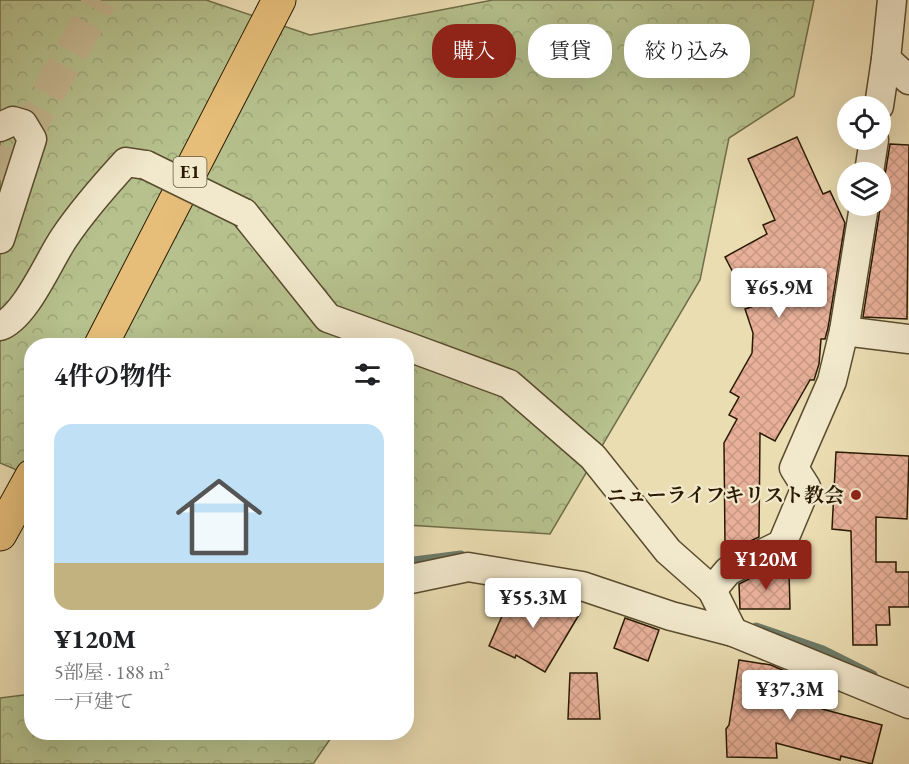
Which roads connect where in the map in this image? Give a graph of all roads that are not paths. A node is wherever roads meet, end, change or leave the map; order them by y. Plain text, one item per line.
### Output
1 (279, 0) edge
2 (892, 0) edge
3 (886, 59) junction
4 (909, 80) edge
5 (880, 96) edge
6 (0, 127) edge
7 (862, 216) edge
8 (0, 240) edge
9 (0, 326) edge
10 (844, 331) junction
11 (105, 338) edge
12 (383, 338) edge
13 (909, 339) edge
14 (414, 349) edge
15 (24, 490) edge
16 (0, 534) edge
17 (414, 578) edge
18 (724, 615) junction
19 (909, 704) edge

1 - 11 highway, E1
2 - 3 street
3 - 4 street
3 - 5 street
6 - 8 street
7 - 10 street
9 - 12 street, bridge
10 - 13 street
10 - 18 street
14 - 18 street
15 - 16 highway
17 - 18 street
18 - 19 street

